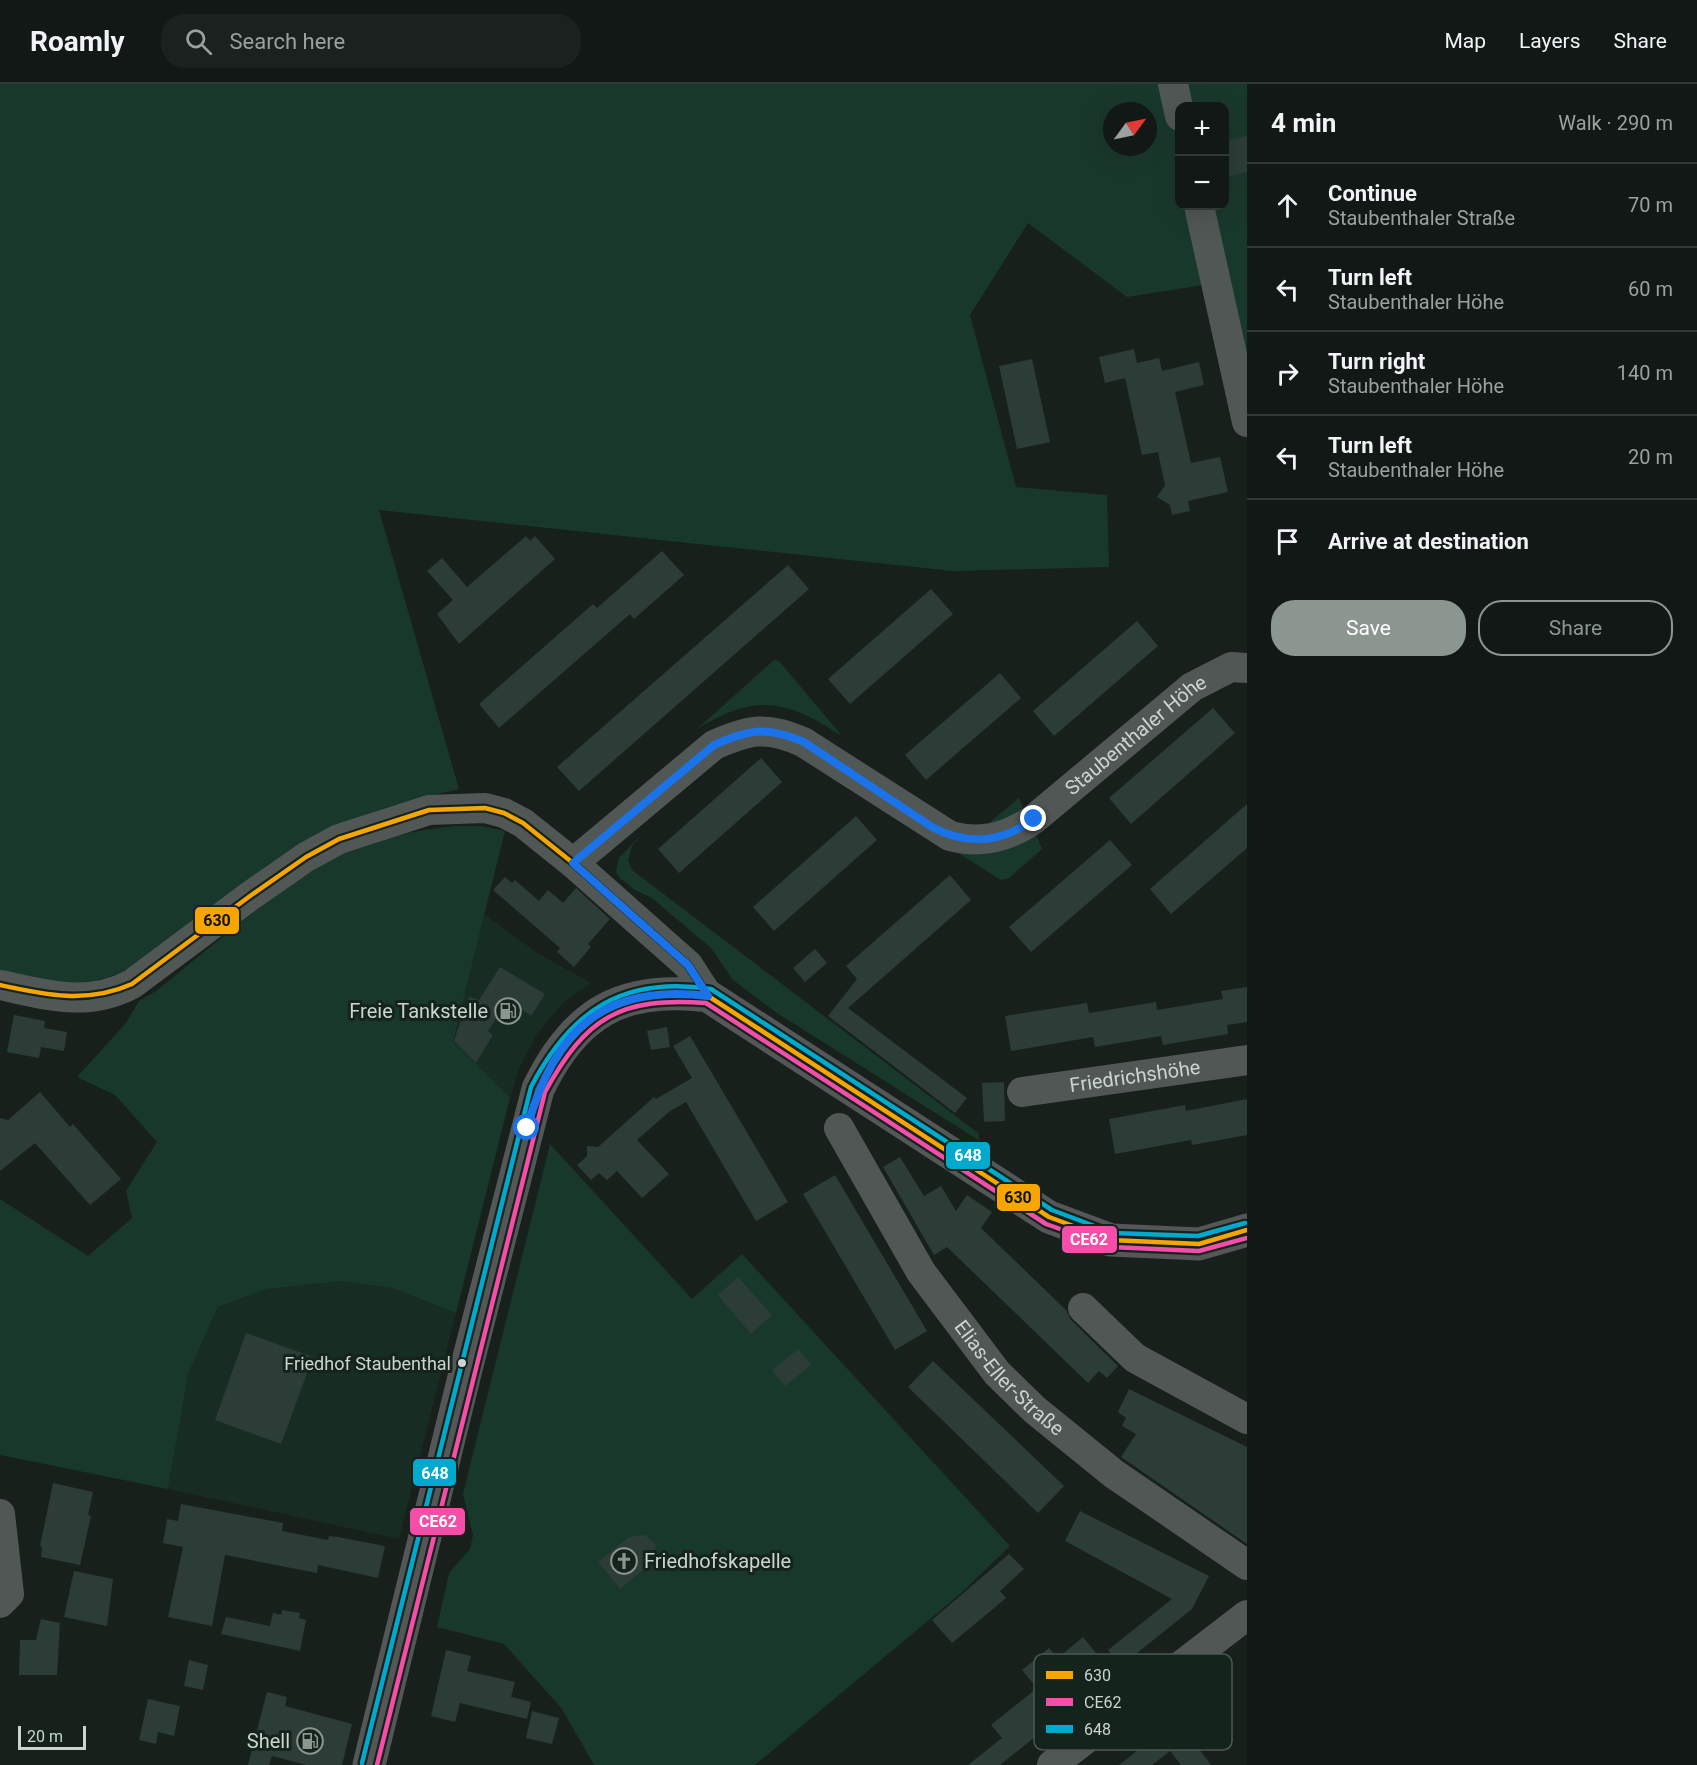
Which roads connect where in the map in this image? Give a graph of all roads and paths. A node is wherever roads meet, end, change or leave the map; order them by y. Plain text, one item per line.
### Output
1 (1173, 84) edge
2 (1176, 102) edge
3 (1201, 210) edge
4 (1247, 422) edge
5 (1247, 668) edge
6 (573, 863) junction
7 (0, 985) edge
8 (708, 996) junction
9 (1247, 1060) edge
10 (1022, 1092) dead end
11 (839, 1128) dead end
12 (1247, 1230) edge
13 (1083, 1308) dead end
14 (1247, 1419) edge
15 (0, 1514) edge
16 (1247, 1565) edge
17 (0, 1603) edge
18 (1247, 1615) edge
19 (1194, 1654) edge
20 (1071, 1750) edge
21 (369, 1765) edge
22 (1052, 1765) edge

1 - 2 street
3 - 4 street
5 - 6 street, Staubenthaler Höhe
6 - 7 street
6 - 8 street
8 - 12 main road
8 - 21 main road
9 - 10 street, Friedrichshöhe
11 - 16 street, Elias-Eller-Straße
13 - 14 street
15 - 17 street
18 - 19 street
20 - 22 street

